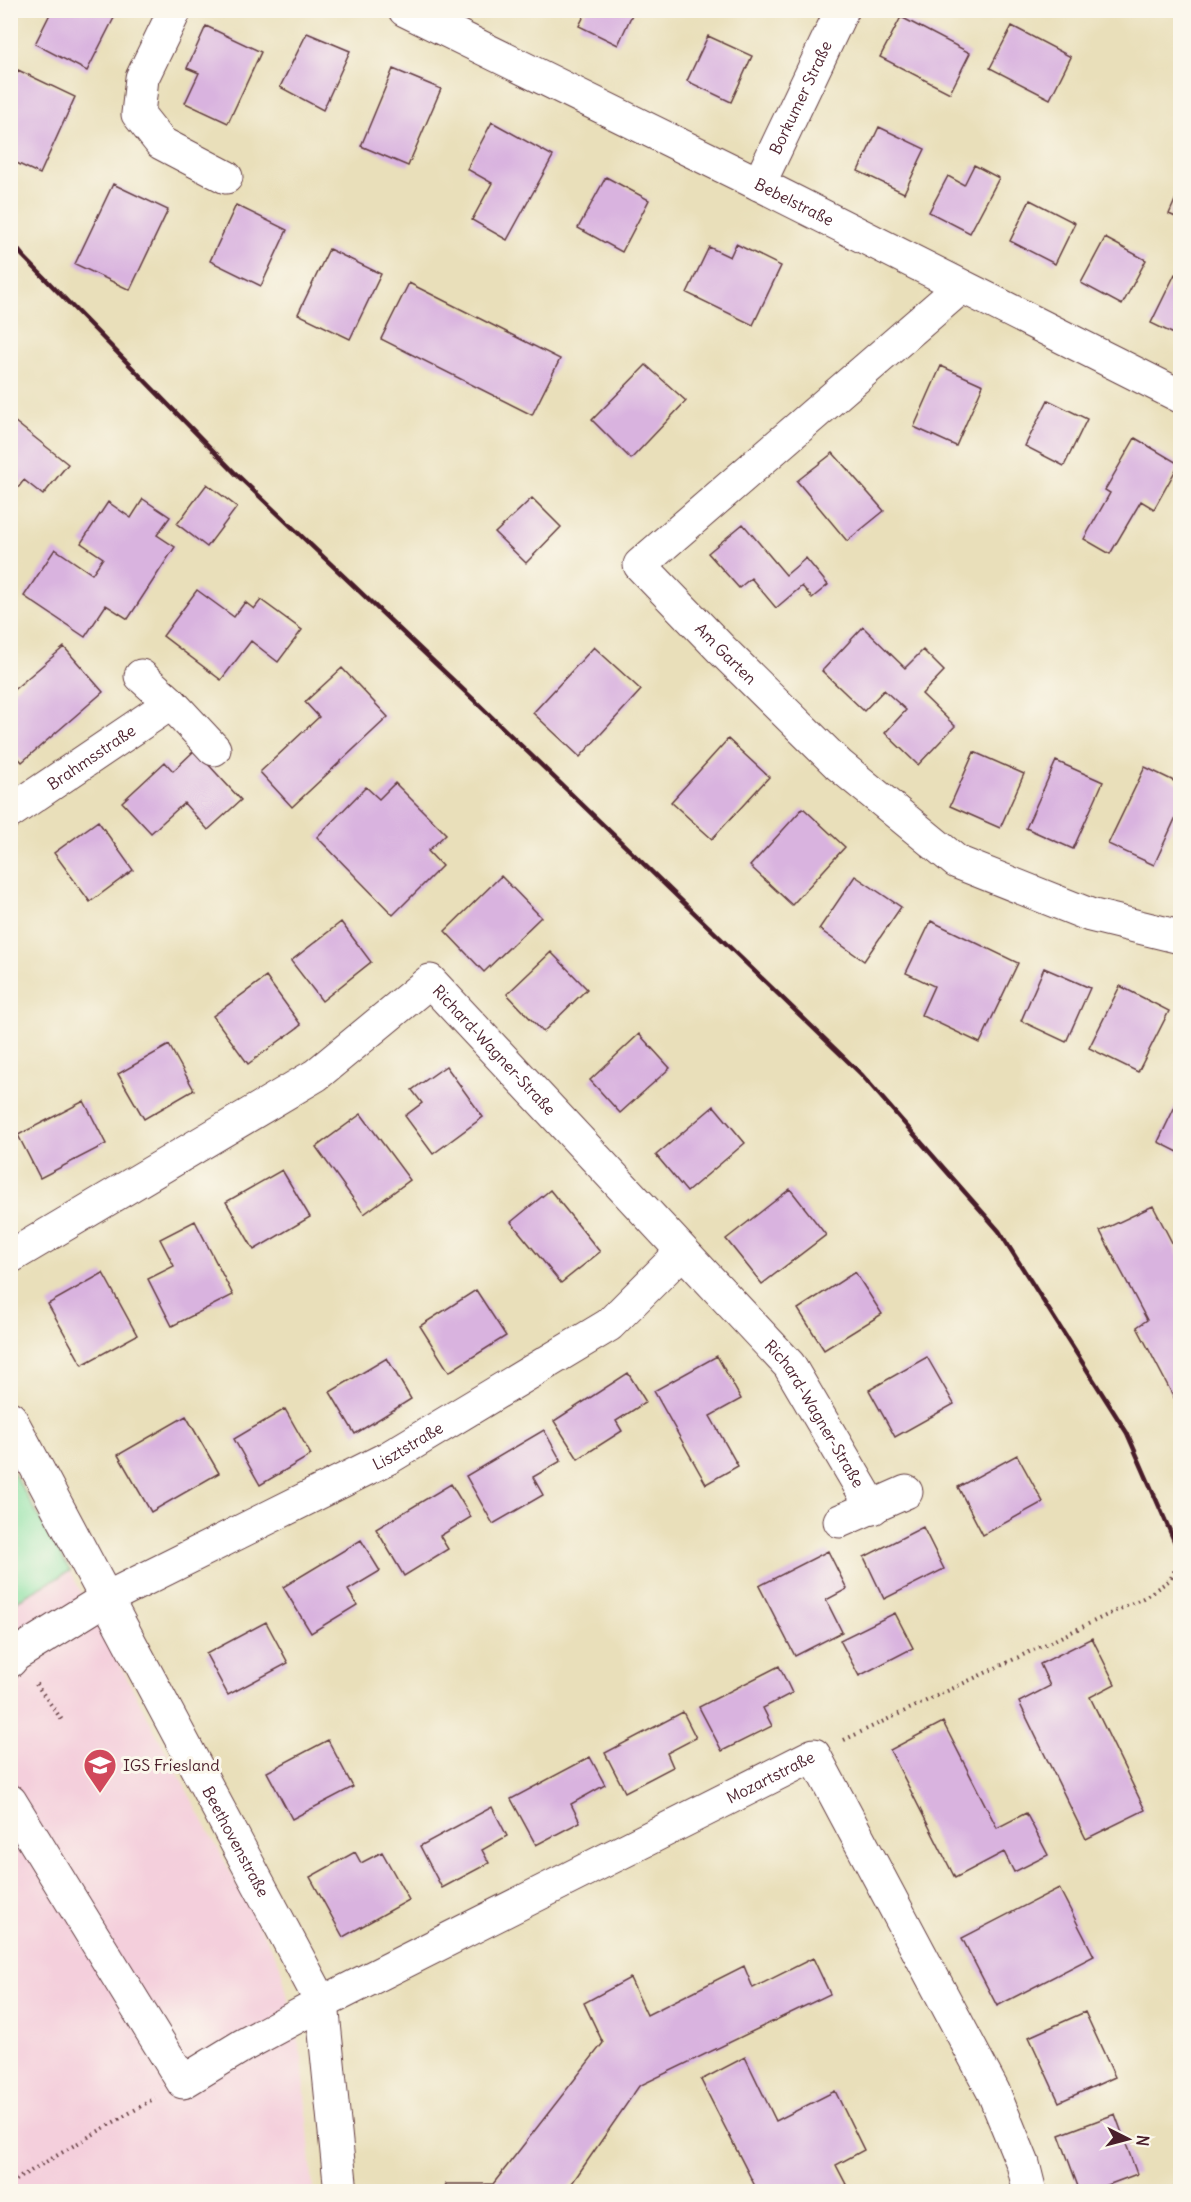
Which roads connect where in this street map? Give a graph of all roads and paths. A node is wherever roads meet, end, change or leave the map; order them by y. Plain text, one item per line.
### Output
1 (175, 10) edge
2 (405, 10) edge
3 (842, 10) edge
4 (225, 177) dead end
5 (759, 183) junction
6 (961, 287) junction
7 (1180, 396) edge
8 (141, 676) dead end
9 (171, 703) junction
10 (214, 749) dead end
11 (10, 812) edge
12 (1180, 937) edge
13 (682, 1252) junction
14 (10, 1257) edge
15 (10, 1418) edge
16 (906, 1492) dead end
17 (873, 1508) junction
18 (840, 1521) dead end
19 (1180, 1559) edge
20 (107, 1598) junction
21 (13, 1658) edge
22 (62, 1720) dead end
23 (813, 1755) junction
24 (10, 1801) edge
25 (322, 2003) junction
26 (183, 2082) junction
27 (10, 2183) edge
28 (341, 2192) edge
29 (1030, 2192) edge

1 - 4 street
2 - 5 street, Bebelstraße
3 - 5 street, Borkumer Straße
5 - 6 street, Bebelstraße
6 - 7 street, Bebelstraße
6 - 12 street, Am Garten
8 - 9 street
9 - 10 street
9 - 11 street, Brahmsstraße
13 - 14 street, Richard-Wagner-Straße
13 - 17 street, Richard-Wagner-Straße
13 - 20 street, Lisztstraße
15 - 20 street, Beethovenstraße
16 - 17 street, Richard-Wagner-Straße
17 - 18 street, Richard-Wagner-Straße
19 - 23 path
20 - 21 street, Lisztstraße
20 - 25 street, Beethovenstraße
21 - 22 path
23 - 25 street, Mozartstraße
23 - 29 street, Mozartstraße
24 - 26 street
25 - 26 street, Mozartstraße
25 - 28 street, Beethovenstraße
26 - 27 path

